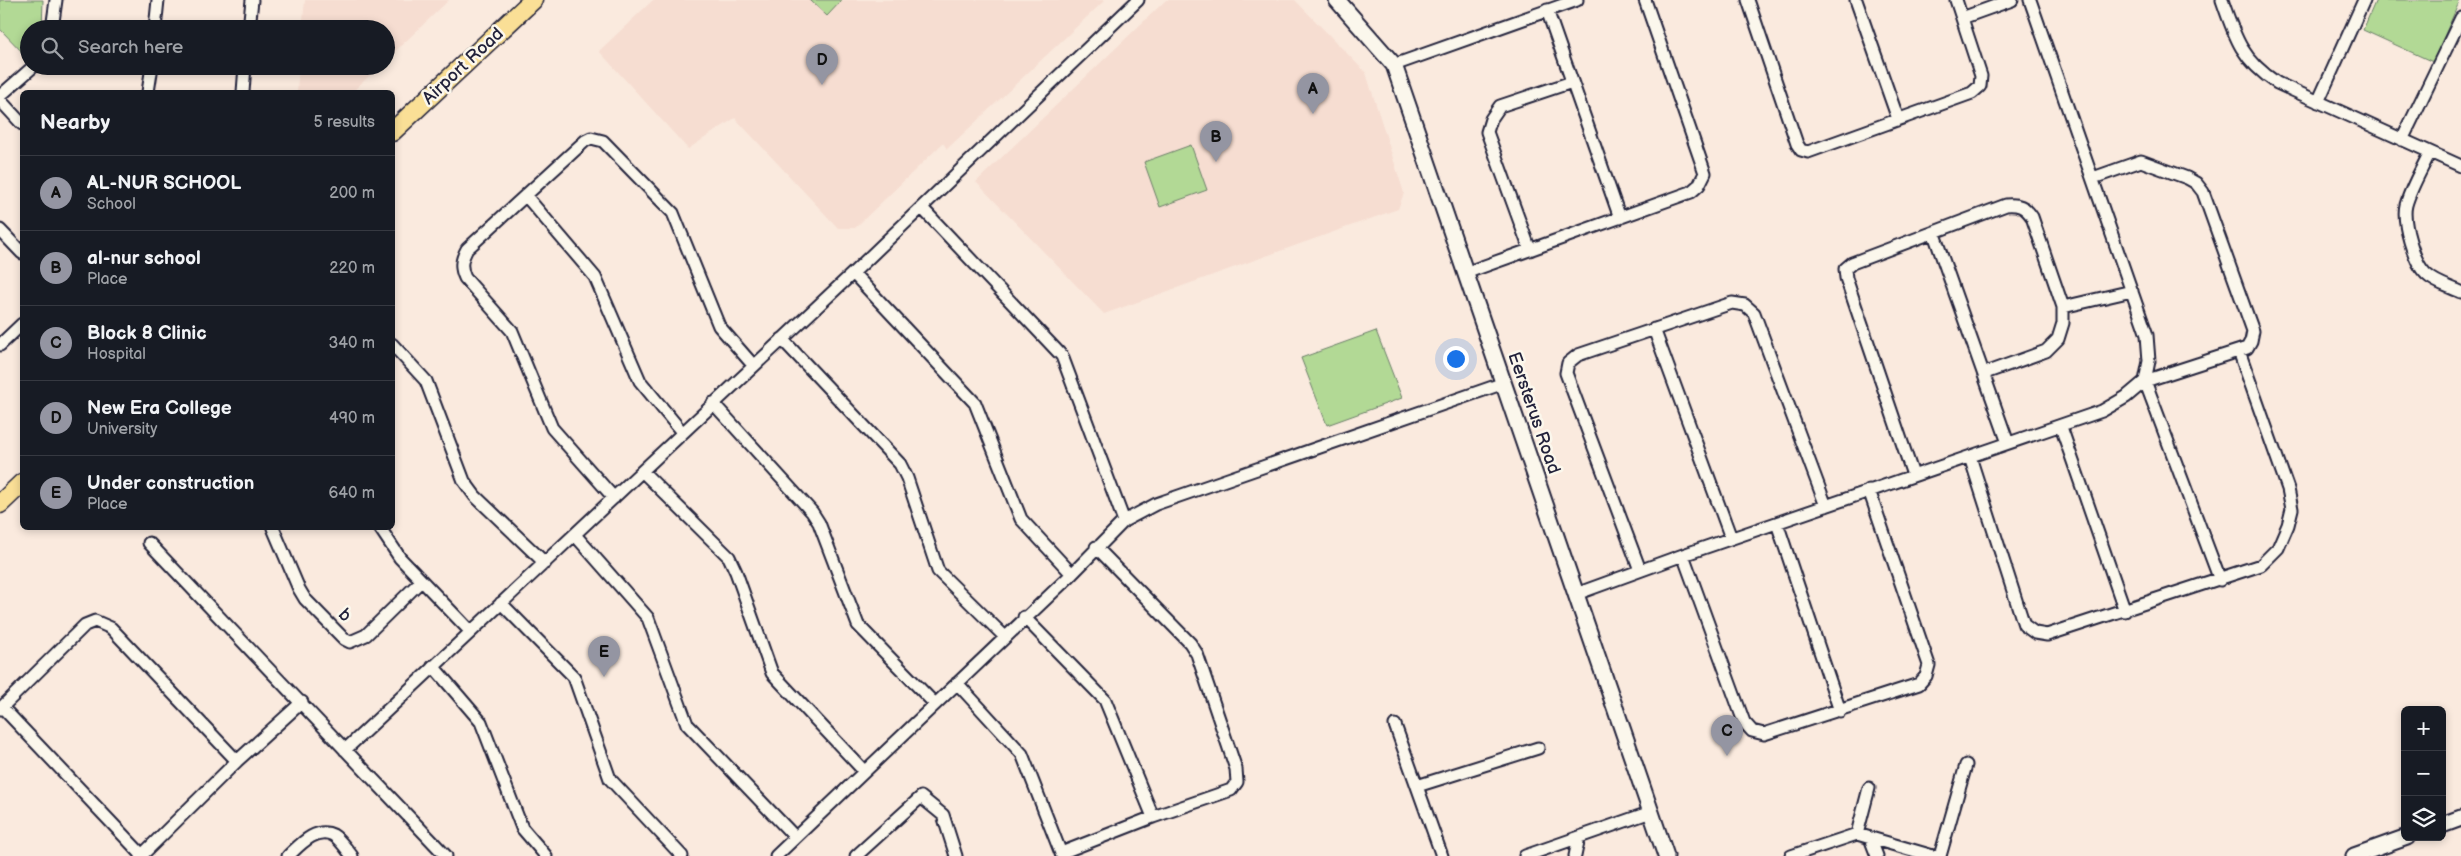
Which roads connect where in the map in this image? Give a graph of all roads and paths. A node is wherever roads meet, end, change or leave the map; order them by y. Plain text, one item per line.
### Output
1 (56, 0) edge
2 (158, 0) edge
3 (252, 0) edge
4 (534, 0) edge
5 (1138, 0) edge
6 (1336, 0) edge
7 (1577, 0) edge
8 (1645, 0) edge
9 (1748, 0) edge
10 (1856, 0) edge
11 (1956, 0) edge
12 (2012, 0) edge
13 (2030, 0) edge
14 (2222, 0) edge
15 (2364, 0) edge
16 (1547, 10) junction
17 (1962, 18) junction
18 (2461, 18) edge
19 (53, 20) edge
20 (156, 20) edge
21 (250, 20) edge
22 (1394, 65) junction
23 (24, 75) edge
24 (151, 75) edge
25 (244, 75) edge
26 (1572, 82) junction
27 (148, 90) edge
28 (243, 90) edge
29 (0, 98) edge
30 (2318, 102) junction
31 (1898, 119) junction
32 (20, 122) edge
33 (395, 129) edge
34 (2402, 140) junction
35 (2430, 152) junction
36 (2461, 166) edge
37 (2093, 178) junction
38 (526, 196) junction
39 (922, 208) junction
40 (1620, 218) junction
41 (0, 230) edge
42 (1934, 234) junction
43 (1530, 250) junction
44 (20, 251) edge
45 (853, 273) junction
46 (1465, 273) junction
47 (2132, 291) junction
48 (2461, 292) edge
49 (2063, 307) junction
50 (20, 326) edge
51 (1654, 329) junction
52 (782, 339) junction
53 (0, 345) edge
54 (395, 347) edge
55 (2239, 352) junction
56 (754, 365) junction
57 (1985, 373) junction
58 (2144, 382) junction
59 (1504, 383) junction
60 (713, 403) junction
61 (2061, 427) junction
62 (682, 432) junction
63 (2008, 443) junction
64 (1970, 457) junction
65 (642, 471) junction
66 (1913, 475) junction
67 (20, 485) edge
68 (1870, 490) junction
69 (614, 498) junction
70 (0, 504) edge
71 (1826, 506) junction
72 (1124, 521) junction
73 (1777, 523) junction
74 (275, 530) edge
75 (381, 530) edge
76 (575, 535) junction
77 (1731, 538) junction
78 (149, 543) dead end
79 (1096, 547) junction
80 (1683, 555) junction
81 (545, 563) junction
82 (1640, 570) junction
83 (1072, 574) junction
84 (2220, 580) junction
85 (421, 581) junction
86 (1576, 594) junction
87 (501, 603) junction
88 (2125, 611) junction
89 (1024, 617) junction
90 (470, 631) junction
91 (1004, 636) junction
92 (433, 666) junction
93 (957, 683) junction
94 (302, 702) junction
95 (934, 703) junction
96 (1, 708) edge
97 (1840, 711) junction
98 (1395, 725) dead end
99 (1538, 748) dead end
100 (345, 750) junction
101 (237, 761) junction
102 (1966, 765) dead end
103 (864, 771) junction
104 (1417, 786) junction
105 (1869, 788) dead end
106 (1651, 812) junction
107 (1153, 817) junction
108 (2461, 818) edge
109 (2446, 824) edge
110 (1857, 834) junction
111 (795, 837) junction
112 (1579, 837) junction
113 (1870, 838) junction
114 (2401, 839) edge
115 (1061, 854) edge
116 (1919, 854) edge
117 (142, 855) edge
118 (288, 856) edge
119 (352, 856) edge
120 (446, 856) edge
121 (546, 856) edge
122 (682, 856) edge
123 (776, 856) edge
124 (856, 856) edge
125 (956, 856) edge
126 (1442, 856) edge
127 (1525, 856) edge
128 (1575, 856) edge
129 (1666, 856) edge
130 (1791, 856) edge
131 (1878, 856) edge
132 (1933, 856) edge
133 (1940, 856) edge
134 (2354, 856) edge

1 - 19 street
2 - 20 street
3 - 21 street
4 - 33 main road, Airport Road
5 - 39 street
6 - 22 street, Eersterus Road
7 - 16 street
8 - 40 street
9 - 31 street
10 - 31 street
11 - 17 street
12 - 17 street
13 - 37 street
14 - 30 street
15 - 30 street
16 - 22 street
16 - 26 street
17 - 31 street
18 - 34 street
22 - 46 street, Eersterus Road
23 - 29 street
24 - 27 street
25 - 28 street
26 - 40 street
26 - 43 street
29 - 32 street
30 - 34 street
34 - 35 street
35 - 36 street
35 - 48 street
37 - 47 street
37 - 55 street
38 - 56 street
38 - 62 street
38 - 69 street
39 - 45 street
39 - 72 street
40 - 43 street
41 - 44 street
42 - 49 street
42 - 57 street
42 - 66 street
43 - 46 street
45 - 52 street
45 - 83 street
46 - 59 street, Eersterus Road
47 - 49 street
47 - 58 street
49 - 57 street
50 - 53 street
51 - 71 street
51 - 77 street
51 - 82 street
52 - 56 street
52 - 91 street
54 - 81 street
55 - 58 street
55 - 84 street
56 - 60 street
57 - 63 street
58 - 61 street
58 - 84 street
59 - 72 street
59 - 86 street, Eersterus Road
60 - 62 street
60 - 95 street
61 - 63 street
61 - 88 street
62 - 65 street
63 - 64 street
64 - 66 street
64 - 88 street
65 - 69 street
65 - 103 street
66 - 68 street
67 - 70 main road
68 - 71 street
68 - 97 street
69 - 76 street
71 - 73 street
72 - 79 street
73 - 77 street
73 - 97 street
74 - 85 street, b
75 - 85 street
76 - 81 street
76 - 111 street
77 - 80 street
78 - 94 street
79 - 83 street
79 - 107 street
80 - 82 street
80 - 97 street
81 - 87 street
82 - 86 street
83 - 89 street
84 - 88 street
85 - 90 street
86 - 106 street, Eersterus Road
87 - 90 street
87 - 122 street
89 - 91 street
89 - 107 street
90 - 92 street
91 - 93 street
92 - 100 street
92 - 121 street
93 - 95 street
93 - 115 street
94 - 100 street
94 - 101 street
95 - 103 street
96 - 101 street
96 - 117 street
98 - 104 street
99 - 104 street
100 - 120 street
101 - 117 street
102 - 133 street
103 - 111 street
104 - 126 street
105 - 110 street
106 - 112 street
106 - 129 street, Eersterus Road
107 - 115 street
108 - 109 street
110 - 113 street
110 - 130 street
111 - 123 street
112 - 127 street
112 - 128 street
113 - 116 street
113 - 131 street
114 - 134 street
116 - 132 street
118 - 119 street
124 - 125 street

